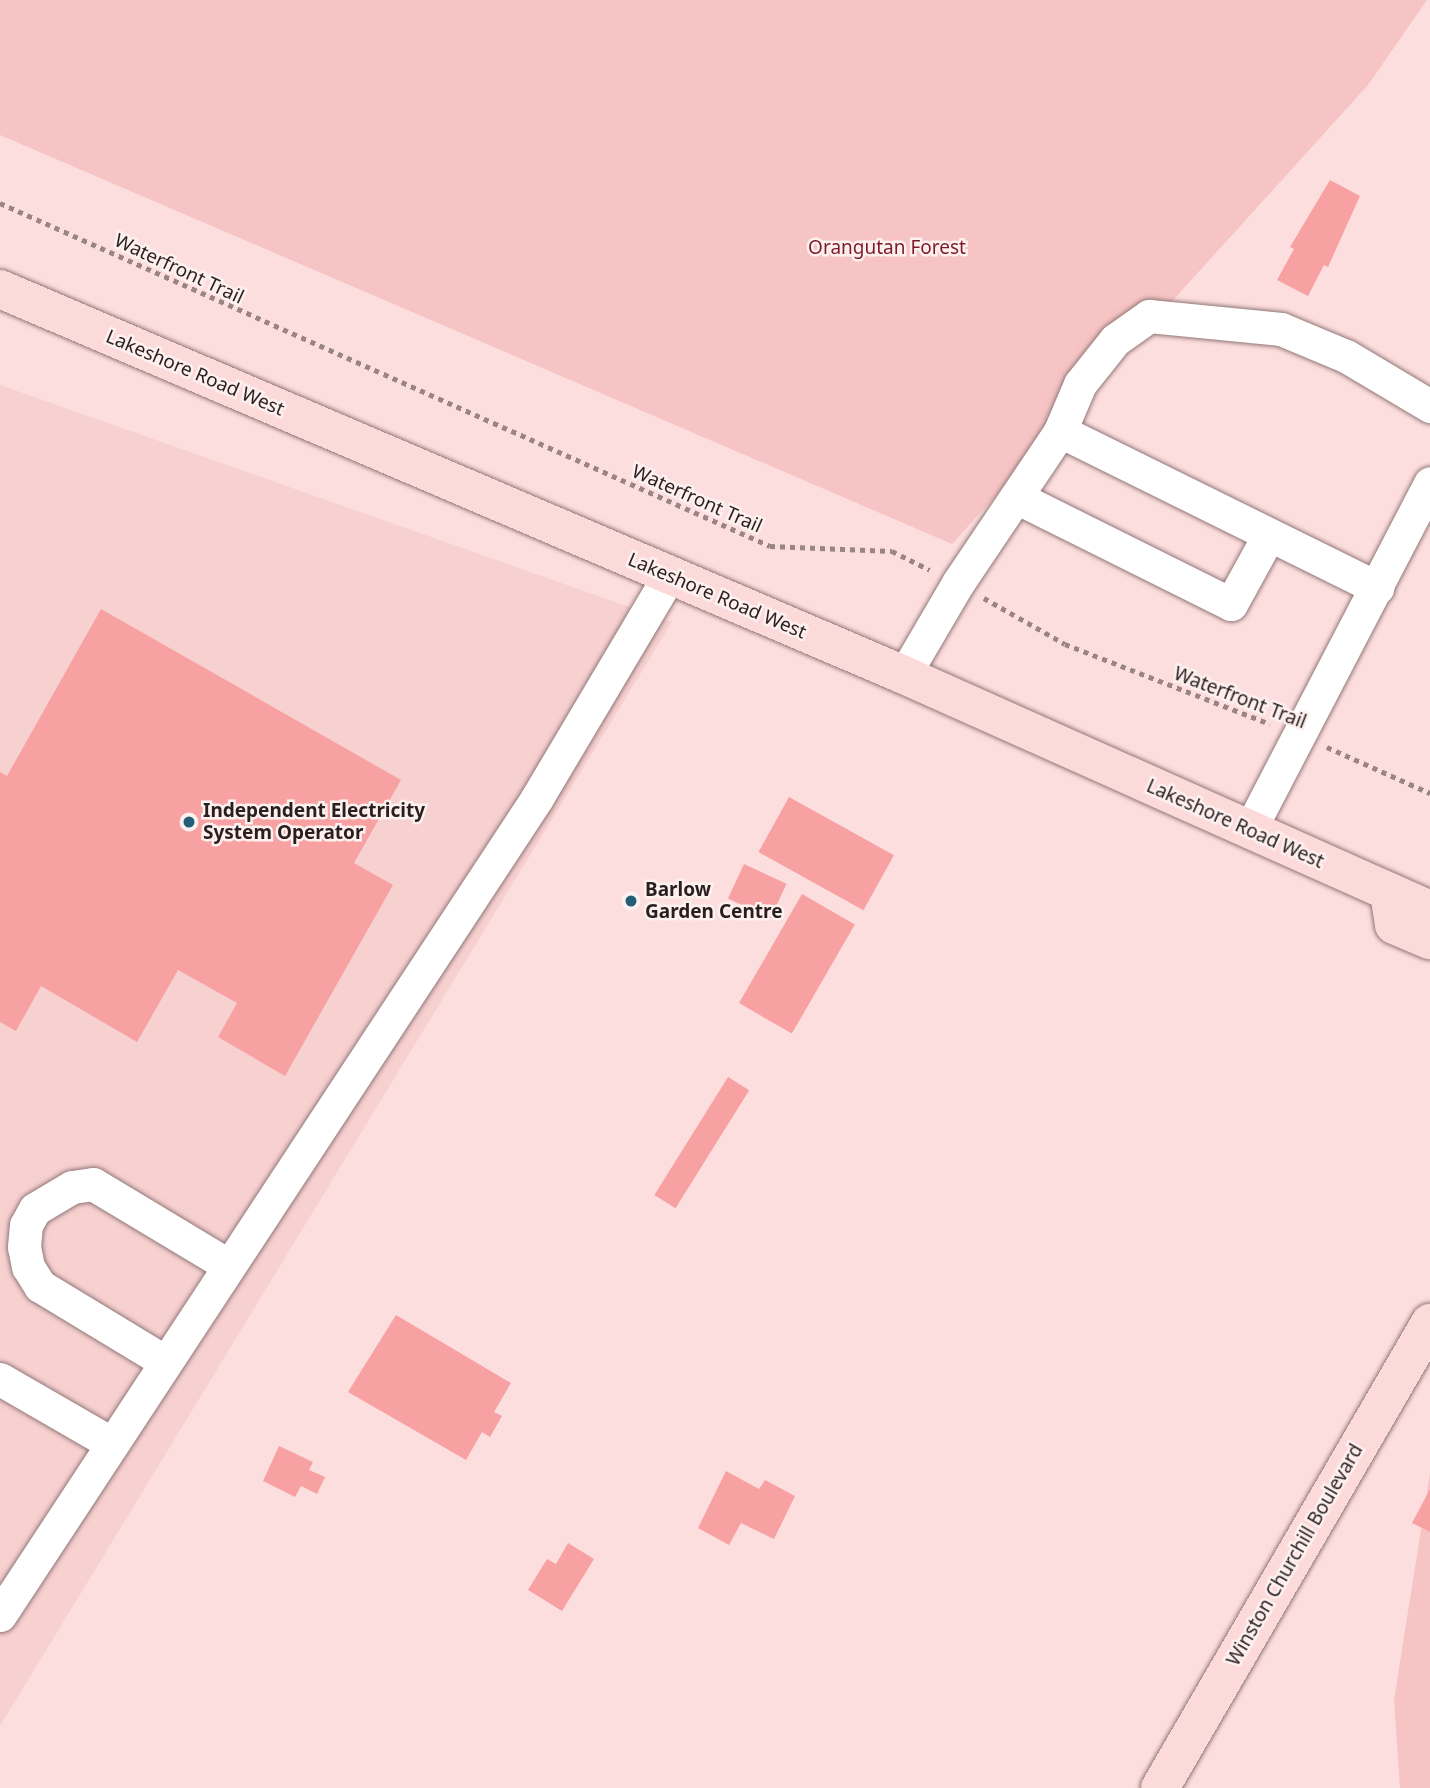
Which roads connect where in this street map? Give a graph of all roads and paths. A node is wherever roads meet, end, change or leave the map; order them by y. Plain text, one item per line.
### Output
1 (0, 203) edge
2 (0, 289) edge
3 (1430, 407) edge
4 (1060, 431) junction
5 (1430, 483) edge
6 (1016, 497) junction
7 (1269, 535) junction
8 (669, 576) junction
9 (958, 583) junction
10 (1377, 588) junction
11 (904, 675) junction
12 (1303, 736) junction
13 (1430, 793) edge
14 (1249, 831) junction
15 (1389, 892) junction
16 (1430, 910) edge
17 (1430, 940) edge
18 (228, 1265) junction
19 (1430, 1322) edge
20 (164, 1361) junction
21 (0, 1379) edge
22 (111, 1443) junction
23 (0, 1615) edge
24 (1160, 1788) edge

1 - 9 path, Waterfront Trail
2 - 8 main road, Lakeshore Road West
3 - 4 lane
4 - 6 lane
4 - 7 lane
5 - 10 lane
6 - 7 lane
6 - 9 lane
7 - 10 lane
8 - 11 main road, Lakeshore Road West
8 - 18 lane
9 - 11 lane
9 - 12 path, Waterfront Trail
10 - 12 lane
11 - 14 main road, Lakeshore Road West
12 - 13 path, Waterfront Trail
12 - 14 lane
14 - 15 main road, Lakeshore Road West
15 - 16 main road, Lakeshore Road West
15 - 17 main road
18 - 20 lane
18 - 20 lane
19 - 24 main road, Winston Churchill Boulevard
20 - 22 lane
21 - 22 lane
22 - 23 lane

